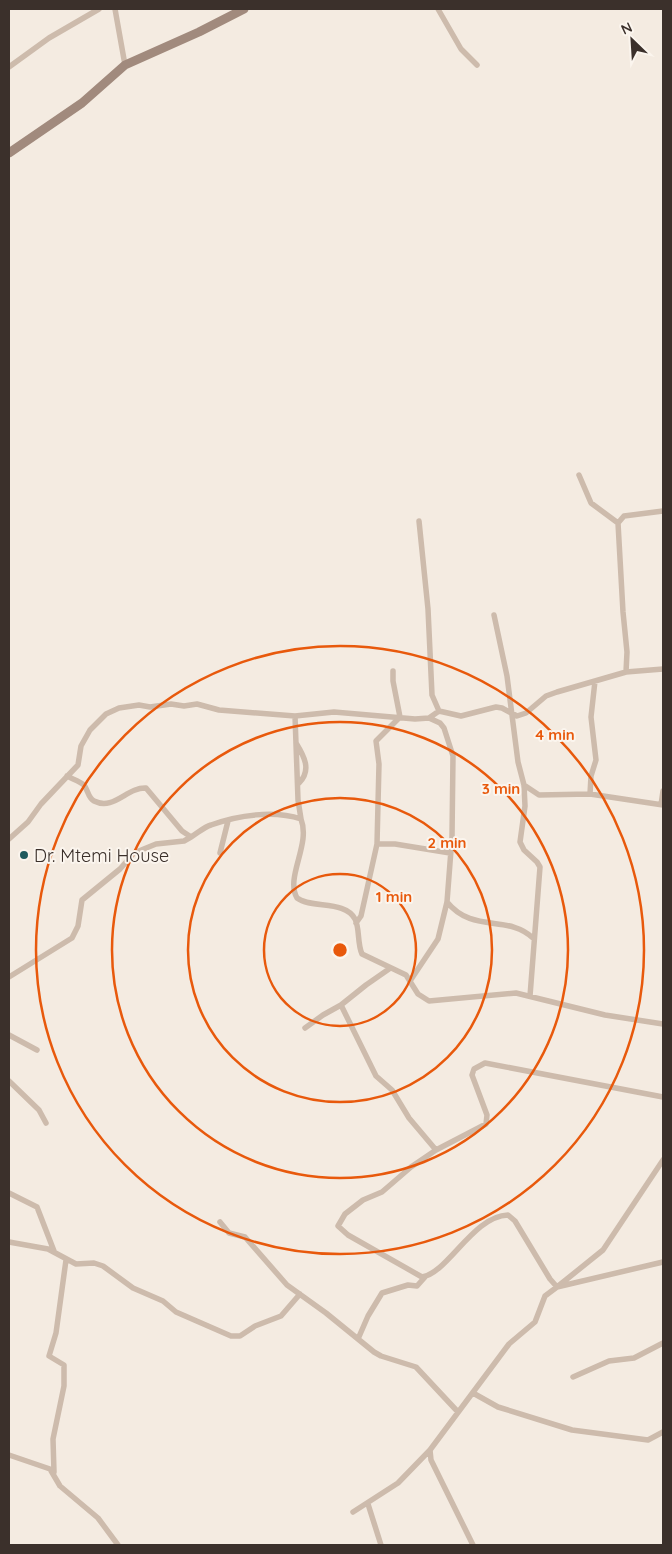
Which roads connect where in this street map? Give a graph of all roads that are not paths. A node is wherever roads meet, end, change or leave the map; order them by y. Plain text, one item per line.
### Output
1 (99, 9) edge
2 (115, 9) edge
3 (244, 9) edge
4 (438, 9) edge
5 (125, 64) junction
6 (477, 65) dead end
7 (9, 67) edge
8 (9, 153) edge
9 (579, 475) dead end
10 (663, 511) edge
11 (419, 521) dead end
12 (618, 523) junction
13 (494, 614) dead end
14 (663, 669) edge
15 (393, 671) dead end
16 (626, 672) junction
17 (596, 681) junction
18 (439, 711) junction
19 (512, 714) junction
20 (295, 716) junction
21 (400, 717) junction
22 (429, 718) junction
23 (296, 743) junction
24 (67, 776) junction
25 (299, 783) junction
26 (524, 785) junction
27 (663, 790) edge
28 (590, 794) junction
29 (539, 795) junction
30 (525, 800) junction
31 (662, 805) edge
32 (301, 819) junction
33 (228, 821) junction
34 (190, 837) junction
35 (9, 839) edge
36 (377, 844) junction
37 (220, 853) dead end
38 (450, 853) junction
39 (447, 902) junction
40 (356, 923) junction
41 (533, 938) junction
42 (390, 969) junction
43 (9, 977) edge
44 (410, 981) junction
45 (530, 996) junction
46 (341, 1005) junction
47 (663, 1024) edge
48 (305, 1028) dead end
49 (9, 1035) edge
50 (37, 1050) dead end
51 (9, 1081) edge
52 (12, 1088) edge
53 (663, 1097) edge
54 (46, 1123) dead end
55 (436, 1150) junction
56 (663, 1160) edge
57 (9, 1193) edge
58 (220, 1222) dead end
59 (9, 1242) edge
60 (54, 1252) junction
61 (66, 1260) junction
62 (663, 1262) edge
63 (425, 1277) junction
64 (557, 1287) junction
65 (300, 1294) junction
66 (358, 1339) junction
67 (663, 1343) edge
68 (573, 1377) dead end
69 (473, 1394) junction
70 (458, 1412) junction
71 (663, 1432) edge
72 (430, 1450) junction
73 (9, 1455) edge
74 (54, 1472) junction
75 (368, 1504) junction
76 (353, 1512) dead end
77 (118, 1545) edge
78 (381, 1545) edge
79 (473, 1545) edge

1 - 7 street
2 - 5 street
3 - 5 main road
4 - 6 street
5 - 8 main road
9 - 12 street
10 - 12 street
11 - 18 street
12 - 16 street
13 - 19 street
14 - 16 street
15 - 21 street
16 - 17 street
17 - 19 street
17 - 28 street
18 - 19 street
18 - 22 street
19 - 26 street
20 - 21 street
20 - 23 street
20 - 24 street
21 - 22 street
21 - 36 street
22 - 38 street
23 - 25 street
23 - 25 street
24 - 34 street
24 - 35 street
25 - 32 street
26 - 29 street
26 - 30 street
27 - 31 street
28 - 29 street
28 - 31 street
29 - 30 street
30 - 41 street
32 - 33 street
32 - 40 street
33 - 34 street
33 - 37 street
34 - 43 street
36 - 38 street
36 - 40 street
38 - 39 street
39 - 41 street
39 - 44 street
40 - 42 street
41 - 45 street
42 - 44 street
42 - 46 street
44 - 45 street
45 - 47 street
46 - 48 street
46 - 55 street
49 - 50 street
51 - 52 street
52 - 54 street
53 - 55 street
55 - 63 street
56 - 64 street
57 - 60 street
58 - 65 street
59 - 60 street
60 - 61 street
61 - 65 street
61 - 74 street
62 - 64 street
63 - 64 street
63 - 66 street
64 - 69 street
65 - 66 street
66 - 70 street
67 - 68 street
69 - 70 street
69 - 71 street
70 - 72 street
72 - 75 street
72 - 79 street
73 - 74 street
74 - 77 street
75 - 76 street
75 - 78 street

